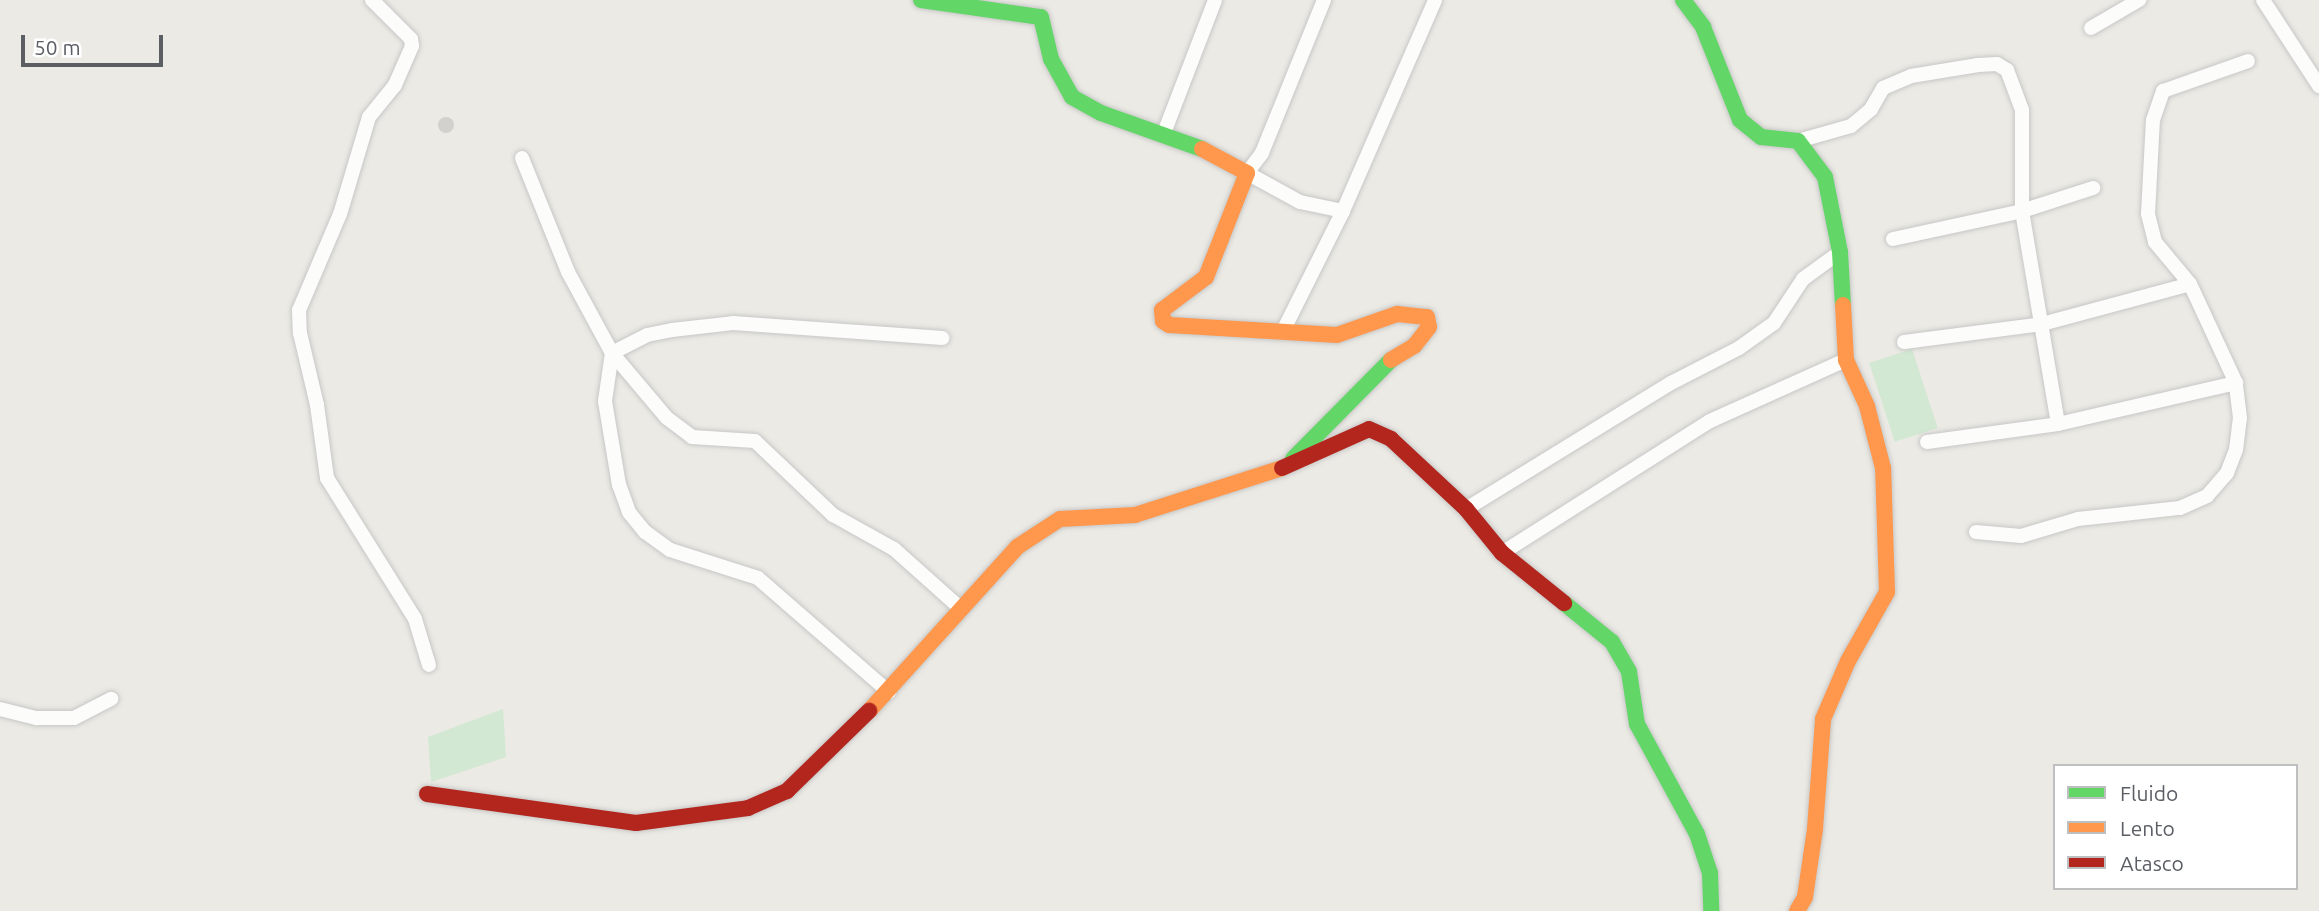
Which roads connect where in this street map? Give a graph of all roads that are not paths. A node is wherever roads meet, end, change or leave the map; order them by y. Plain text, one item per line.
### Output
1 (372, 0) edge
2 (920, 0) edge
3 (1215, 0) edge
4 (1324, 0) edge
5 (1435, 0) edge
6 (1683, 0) edge
7 (2138, 0) edge
8 (2269, 2) edge
9 (2091, 29) dead end
10 (2248, 61) dead end
11 (2319, 86) edge
12 (1164, 134) junction
13 (1798, 141) junction
14 (522, 158) dead end
15 (1247, 173) junction
16 (2093, 188) dead end
17 (1343, 211) junction
18 (2022, 211) junction
19 (1893, 239) dead end
20 (1840, 252) junction
21 (2190, 284) junction
22 (2042, 324) junction
23 (1283, 331) junction
24 (942, 338) dead end
25 (1904, 342) dead end
26 (612, 353) junction
27 (1846, 360) junction
28 (2236, 383) junction
29 (2057, 424) junction
30 (1927, 442) dead end
31 (1290, 465) junction
32 (1466, 509) junction
33 (1976, 532) dead end
34 (1502, 553) junction
35 (960, 608) junction
36 (429, 665) dead end
37 (889, 692) junction
38 (111, 699) dead end
39 (0, 709) edge
40 (427, 794) dead end
41 (1711, 911) edge
42 (1797, 911) edge

1 - 36 street
2 - 12 street
3 - 12 street
4 - 15 street
5 - 17 street
6 - 13 street
7 - 9 street
8 - 11 street
10 - 21 street
12 - 15 street
13 - 18 street
13 - 20 street
14 - 26 street
15 - 17 street
15 - 23 street
16 - 18 street
17 - 23 street
18 - 19 street
18 - 22 street
20 - 27 street
20 - 32 street
21 - 22 street
21 - 28 street
22 - 25 street
22 - 29 street
23 - 31 street
24 - 26 street
26 - 35 street
26 - 37 street
27 - 34 street
27 - 42 street
28 - 29 street
28 - 33 street
29 - 30 street
31 - 32 street
31 - 35 street
32 - 34 street
34 - 41 street
35 - 37 street
37 - 40 street
38 - 39 street

